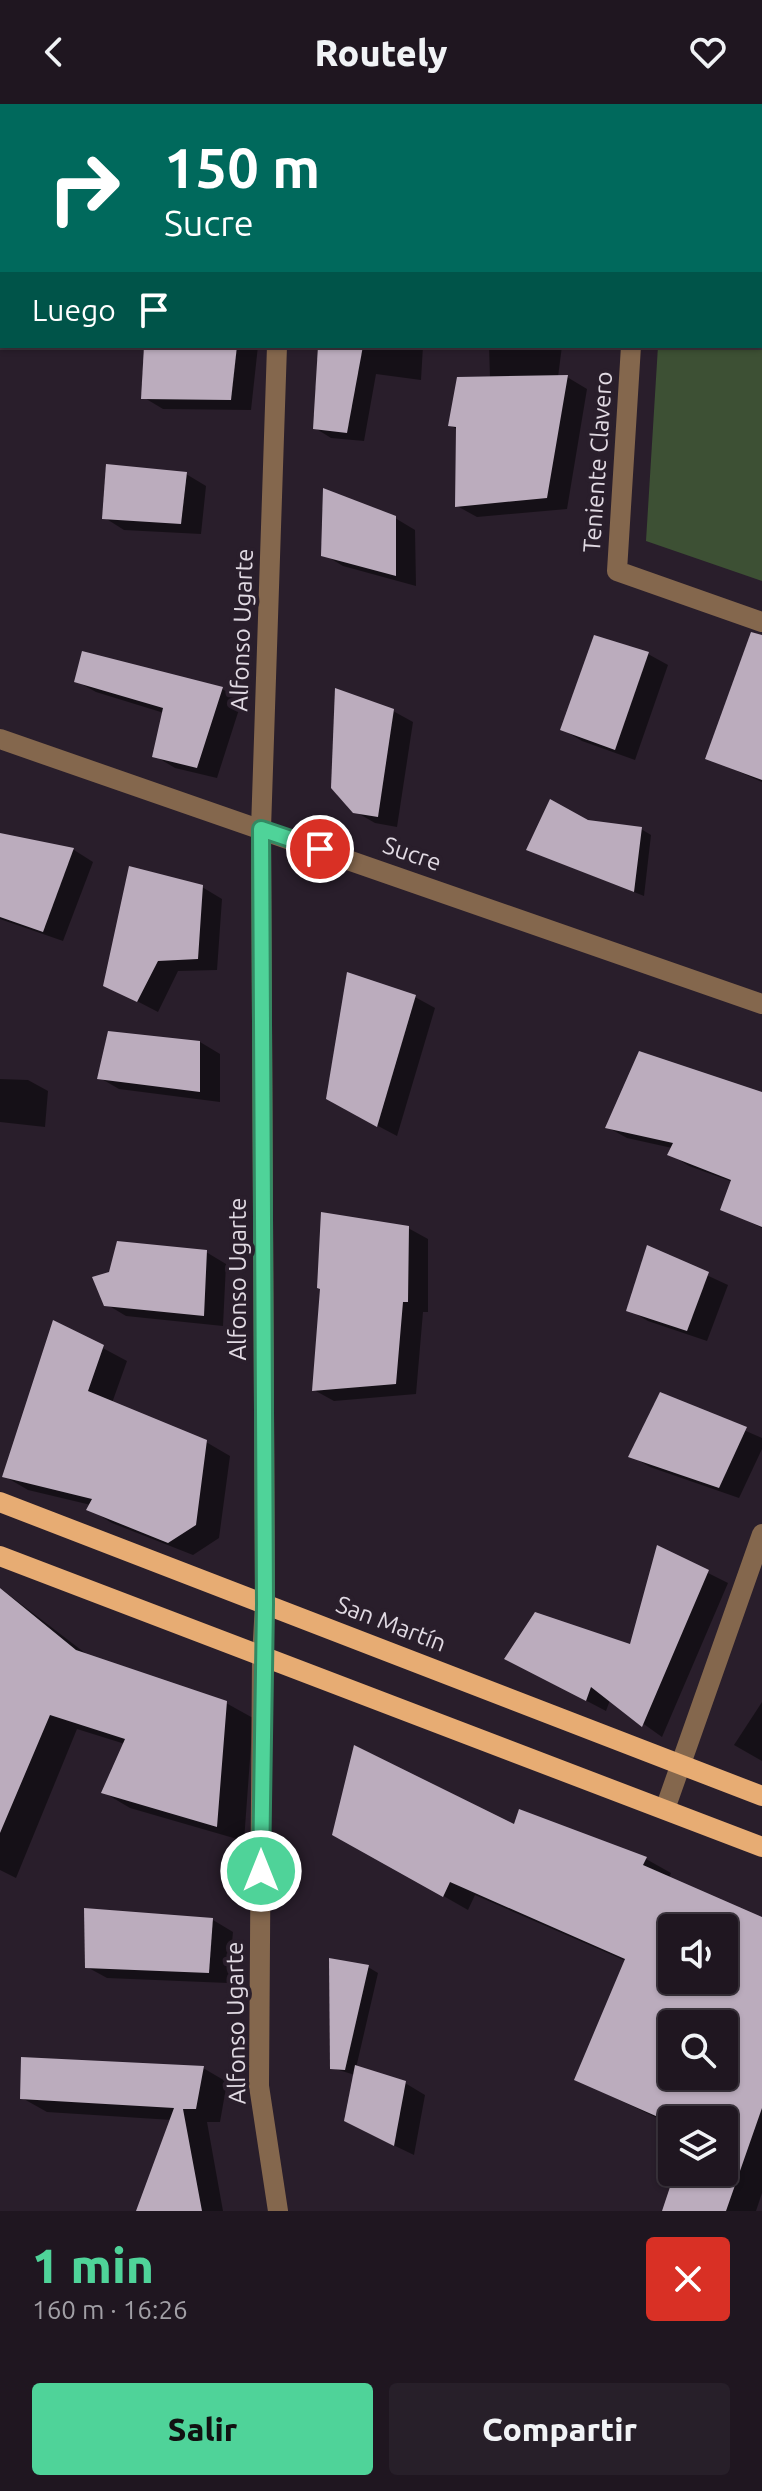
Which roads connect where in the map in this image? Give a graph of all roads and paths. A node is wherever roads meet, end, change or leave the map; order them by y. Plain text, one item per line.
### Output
1 (277, 348) edge
2 (631, 348) edge
3 (762, 622) edge
4 (0, 739) edge
5 (261, 829) junction
6 (762, 1004) edge
7 (0, 1502) edge
8 (762, 1534) edge
9 (0, 1556) edge
10 (265, 1604) junction
11 (262, 1657) junction
12 (680, 1765) junction
13 (762, 1796) edge
14 (665, 1809) junction
15 (762, 1847) edge
16 (278, 2211) edge

1 - 5 street, Alfonso Ugarte
2 - 3 street, Teniente Clavero
4 - 5 street, Sucre
5 - 6 street, Sucre
5 - 10 street, Alfonso Ugarte
7 - 10 main road, San Martín
8 - 12 street
9 - 11 main road
10 - 11 street, Alfonso Ugarte
10 - 12 main road, San Martín
11 - 14 main road
11 - 16 street, Alfonso Ugarte
12 - 13 main road, San Martín
12 - 14 street
14 - 15 main road

